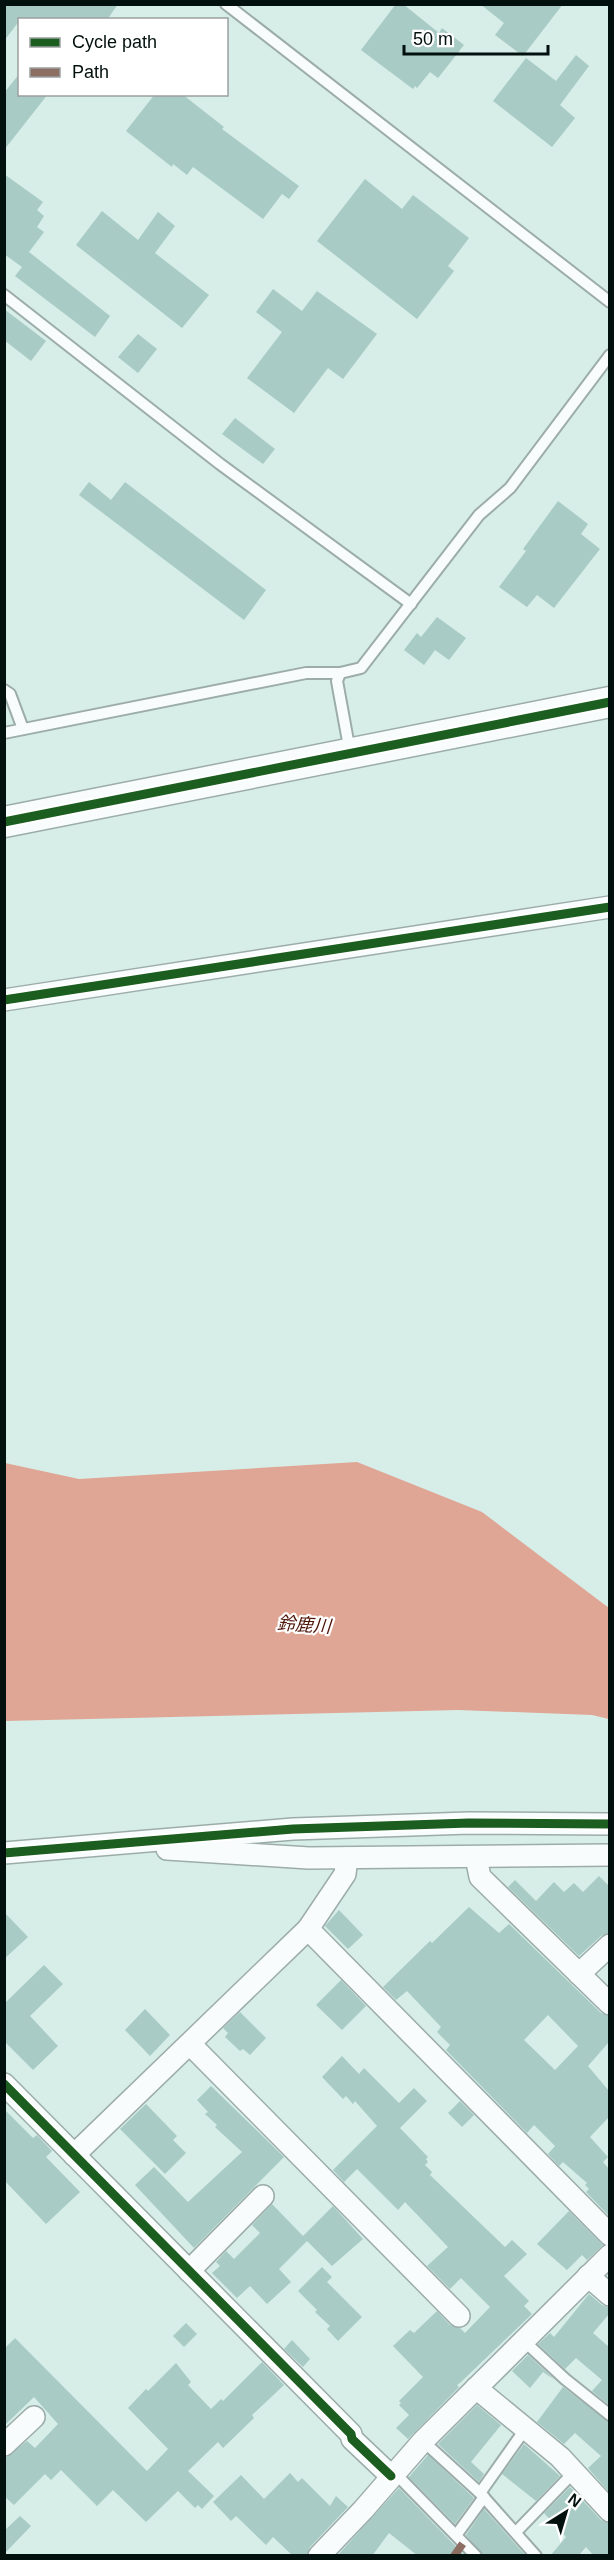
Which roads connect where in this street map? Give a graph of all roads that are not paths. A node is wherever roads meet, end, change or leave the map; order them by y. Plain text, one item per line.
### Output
1 (226, 4) edge
2 (4, 295) edge
3 (609, 302) edge
4 (609, 355) edge
5 (411, 604) junction
6 (339, 677) junction
7 (4, 690) edge
8 (609, 702) edge
9 (23, 729) junction
10 (4, 733) edge
11 (349, 744) junction
12 (4, 822) edge
13 (609, 907) edge
14 (4, 1000) edge
15 (609, 1824) edge
16 (154, 1840) junction
17 (4, 1853) edge
18 (609, 1856) edge
19 (476, 1857) junction
20 (347, 1858) junction
21 (308, 1929) junction
22 (609, 1945) edge
23 (579, 1974) junction
24 (609, 2004) edge
25 (190, 2044) junction
26 (4, 2084) edge
27 (74, 2155) junction
28 (263, 2196) dead end
29 (609, 2235) edge
30 (609, 2255) edge
31 (189, 2271) junction
32 (588, 2276) junction
33 (609, 2295) edge
34 (459, 2316) dead end
35 (524, 2341) junction
36 (476, 2388) junction
37 (609, 2415) edge
38 (34, 2417) dead end
39 (526, 2428) junction
40 (423, 2441) junction
41 (4, 2445) edge
42 (574, 2472) junction
43 (393, 2474) junction
44 (482, 2495) junction
45 (609, 2511) edge
46 (516, 2532) junction
47 (457, 2534) junction
48 (319, 2556) edge
49 (476, 2556) edge
50 (536, 2556) edge

1 - 3 lane
2 - 5 lane
4 - 5 lane
5 - 6 lane
6 - 9 lane
6 - 11 lane
7 - 9 lane
8 - 11 street
9 - 10 lane
11 - 12 street
13 - 14 street
15 - 16 street
16 - 17 street
16 - 20 street
18 - 19 street
19 - 20 street
19 - 23 street
20 - 21 street
21 - 25 street
21 - 29 street
22 - 23 street
23 - 24 street
25 - 27 street
25 - 34 street
26 - 27 street
27 - 31 street
28 - 31 street
30 - 32 street
31 - 43 street
32 - 33 street
32 - 35 street
35 - 36 street
35 - 37 lane
36 - 39 street
36 - 40 street
38 - 41 street
39 - 42 street
39 - 44 lane
40 - 43 street
40 - 44 lane
42 - 45 street
42 - 46 lane
43 - 47 lane
43 - 48 street
44 - 46 lane
44 - 47 lane
46 - 50 lane
47 - 49 lane

